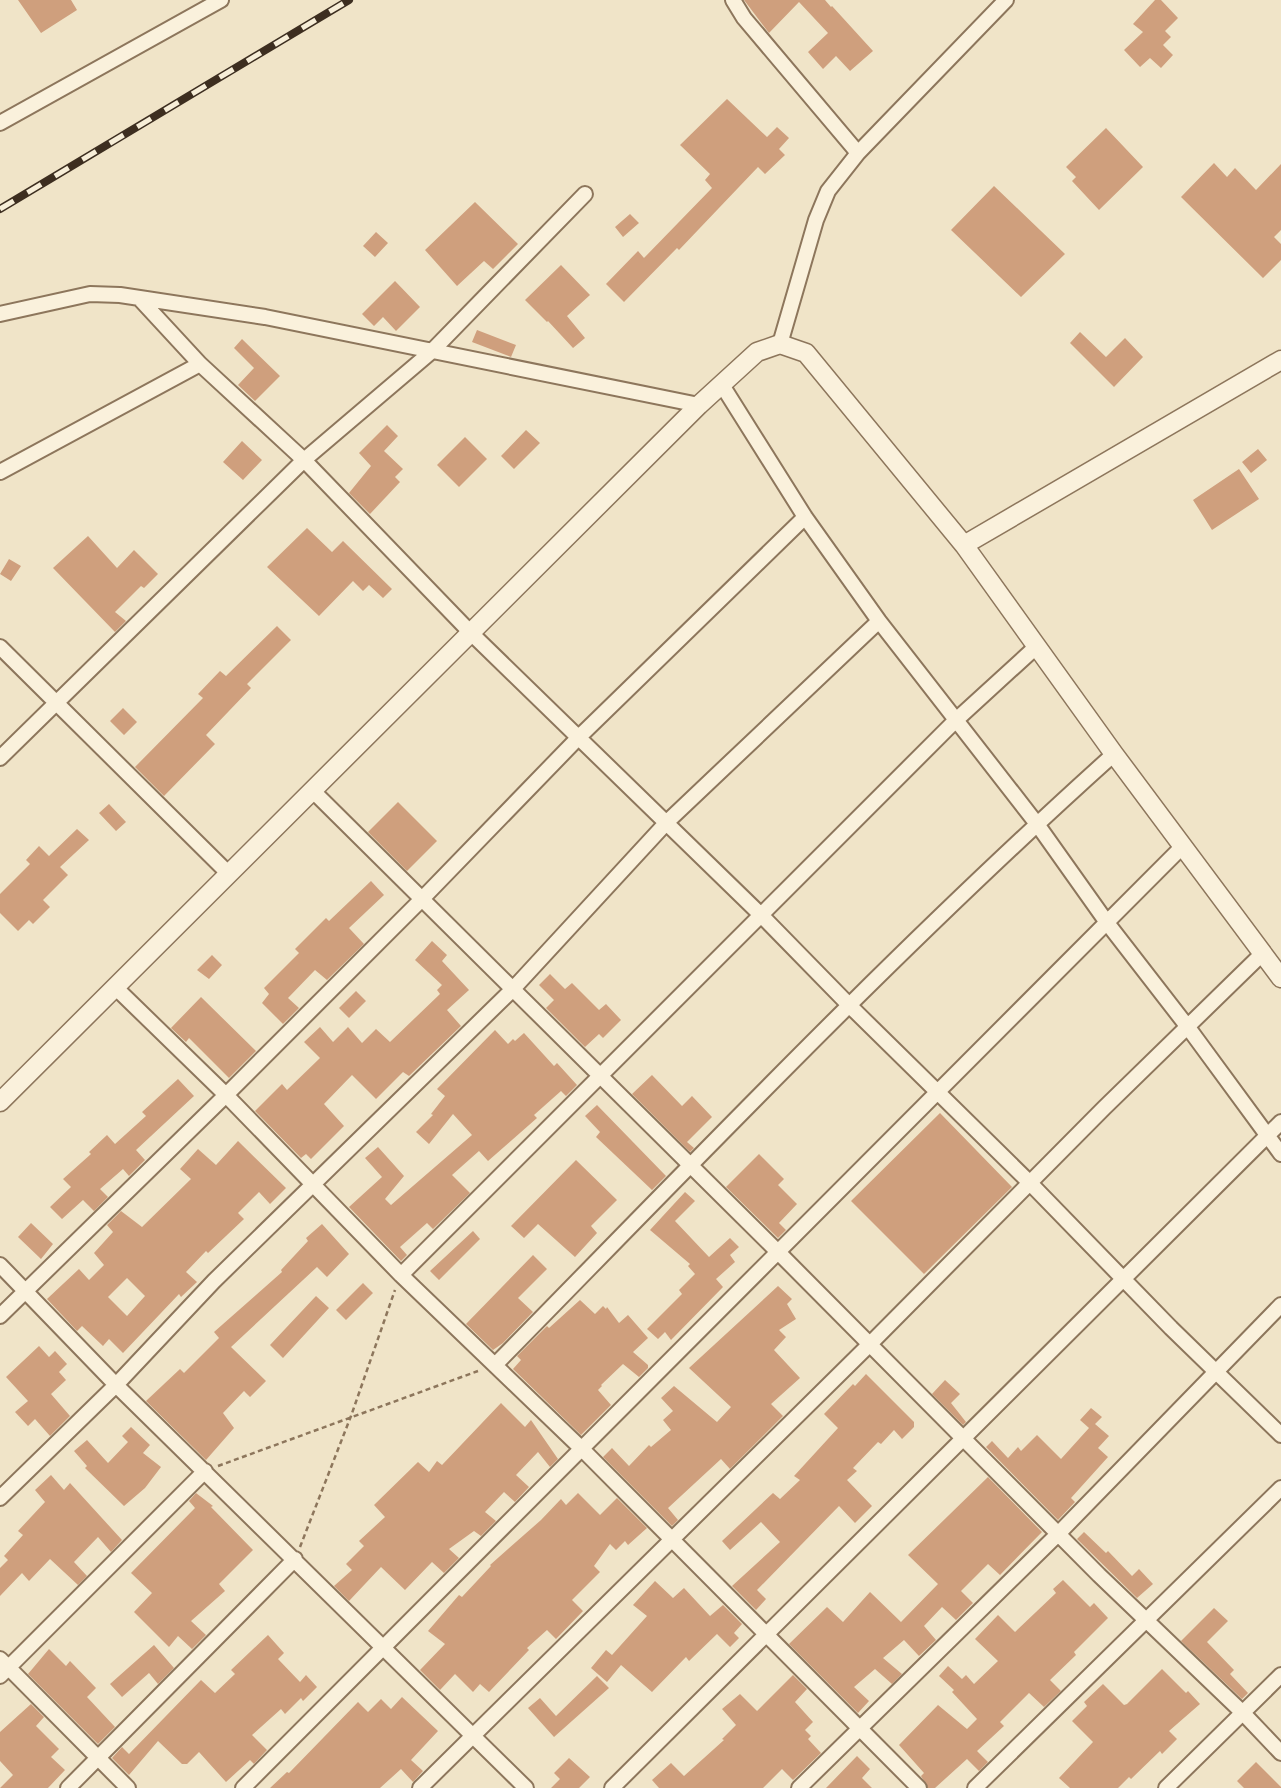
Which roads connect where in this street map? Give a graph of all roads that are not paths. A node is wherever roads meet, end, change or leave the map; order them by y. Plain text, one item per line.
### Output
1 (221, 0) edge
2 (733, 0) edge
3 (1006, 0) edge
4 (0, 122) edge
5 (858, 153) junction
6 (585, 194) dead end
7 (139, 298) junction
8 (0, 314) edge
9 (780, 344) junction
10 (431, 352) junction
11 (1281, 360) edge
12 (200, 364) junction
13 (722, 385) junction
14 (699, 405) junction
15 (304, 460) junction
16 (0, 472) edge
17 (805, 517) junction
18 (964, 545) junction
19 (879, 621) junction
20 (471, 633) junction
21 (1037, 646) junction
22 (0, 647) edge
23 (55, 703) junction
24 (955, 720) junction
25 (579, 737) junction
26 (1114, 754) junction
27 (0, 758) edge
28 (313, 791) junction
29 (667, 822) junction
30 (1037, 824) junction
31 (1182, 847) junction
32 (229, 874) junction
33 (421, 900) junction
34 (761, 915) junction
35 (1108, 924) junction
36 (1263, 953) junction
37 (1281, 978) edge
38 (117, 988) junction
39 (513, 989) junction
40 (850, 1006) junction
41 (1187, 1026) junction
42 (600, 1078) junction
43 (939, 1093) junction
44 (226, 1095) junction
45 (0, 1102) edge
46 (1281, 1122) edge
47 (1267, 1135) junction
48 (1281, 1154) edge
49 (691, 1166) junction
50 (1029, 1182) junction
51 (313, 1185) junction
52 (779, 1253) junction
53 (0, 1265) edge
54 (401, 1275) junction
55 (1123, 1278) junction
56 (25, 1290) junction
57 (1281, 1305) edge
58 (0, 1316) edge
59 (869, 1345) junction
60 (495, 1365) junction
61 (1215, 1372) junction
62 (116, 1385) junction
63 (1281, 1435) edge
64 (964, 1438) junction
65 (582, 1449) junction
66 (205, 1471) junction
67 (1281, 1488) edge
68 (0, 1498) edge
69 (1058, 1534) junction
70 (671, 1538) junction
71 (295, 1559) junction
72 (1146, 1621) junction
73 (765, 1634) junction
74 (385, 1647) junction
75 (3, 1667) edge
76 (1281, 1675) edge
77 (1243, 1713) junction
78 (858, 1728) junction
79 (473, 1735) junction
80 (1281, 1753) edge
81 (98, 1759) junction
82 (68, 1788) edge
83 (128, 1788) edge
84 (243, 1788) edge
85 (420, 1788) edge
86 (526, 1788) edge
87 (612, 1788) edge
88 (799, 1788) edge
89 (919, 1788) edge
90 (975, 1788) edge
91 (1166, 1788) edge

1 - 4 street
2 - 5 street
3 - 5 street
5 - 9 street
6 - 10 street
7 - 8 street
7 - 10 street
7 - 12 street
9 - 13 street
9 - 18 street
10 - 14 street
10 - 15 street
11 - 18 street
12 - 15 street
12 - 16 street
13 - 14 street
13 - 17 street
14 - 20 street
15 - 20 street
15 - 23 street
17 - 19 street
17 - 25 street
18 - 21 street
19 - 24 street
19 - 29 street
20 - 25 street
20 - 28 street
21 - 24 street
21 - 26 street
22 - 23 street
23 - 27 street
23 - 32 street
24 - 30 street
24 - 34 street
25 - 29 street
25 - 33 street
26 - 30 street
26 - 31 street
28 - 32 street
28 - 33 street
29 - 34 street
29 - 39 street
30 - 35 street
30 - 40 street
31 - 35 street
31 - 36 street
32 - 38 street
33 - 39 street
33 - 44 street
34 - 40 street
34 - 42 street
35 - 41 street
35 - 43 street
36 - 37 street
36 - 41 street
38 - 44 street
38 - 45 street
39 - 42 street
39 - 51 street
40 - 43 street
40 - 49 street
41 - 47 street
41 - 50 street
42 - 49 street
42 - 54 street
43 - 50 street
43 - 52 street
44 - 51 street
44 - 56 street
46 - 47 street
47 - 48 street
47 - 55 street
49 - 52 street
49 - 60 street
50 - 55 street
50 - 59 street
51 - 54 street
51 - 62 street
52 - 59 street
52 - 65 street
53 - 56 street
54 - 60 street
55 - 61 street
55 - 64 street
56 - 58 street
56 - 62 street
57 - 61 street
59 - 64 street
59 - 70 street
60 - 65 street
61 - 63 street
61 - 69 street
62 - 66 street
62 - 68 street
64 - 69 street
64 - 73 street
65 - 70 street
65 - 74 street
66 - 71 street
66 - 75 street
67 - 72 street
69 - 72 street
69 - 78 street
70 - 73 street
70 - 79 street
71 - 74 street
71 - 81 street
72 - 77 street
72 - 90 street
73 - 78 street
73 - 87 street
74 - 79 street
74 - 84 street
75 - 81 street
76 - 77 street
77 - 80 street
77 - 91 street
78 - 88 street
78 - 89 street
79 - 85 street
79 - 86 street
81 - 82 street
81 - 83 street

